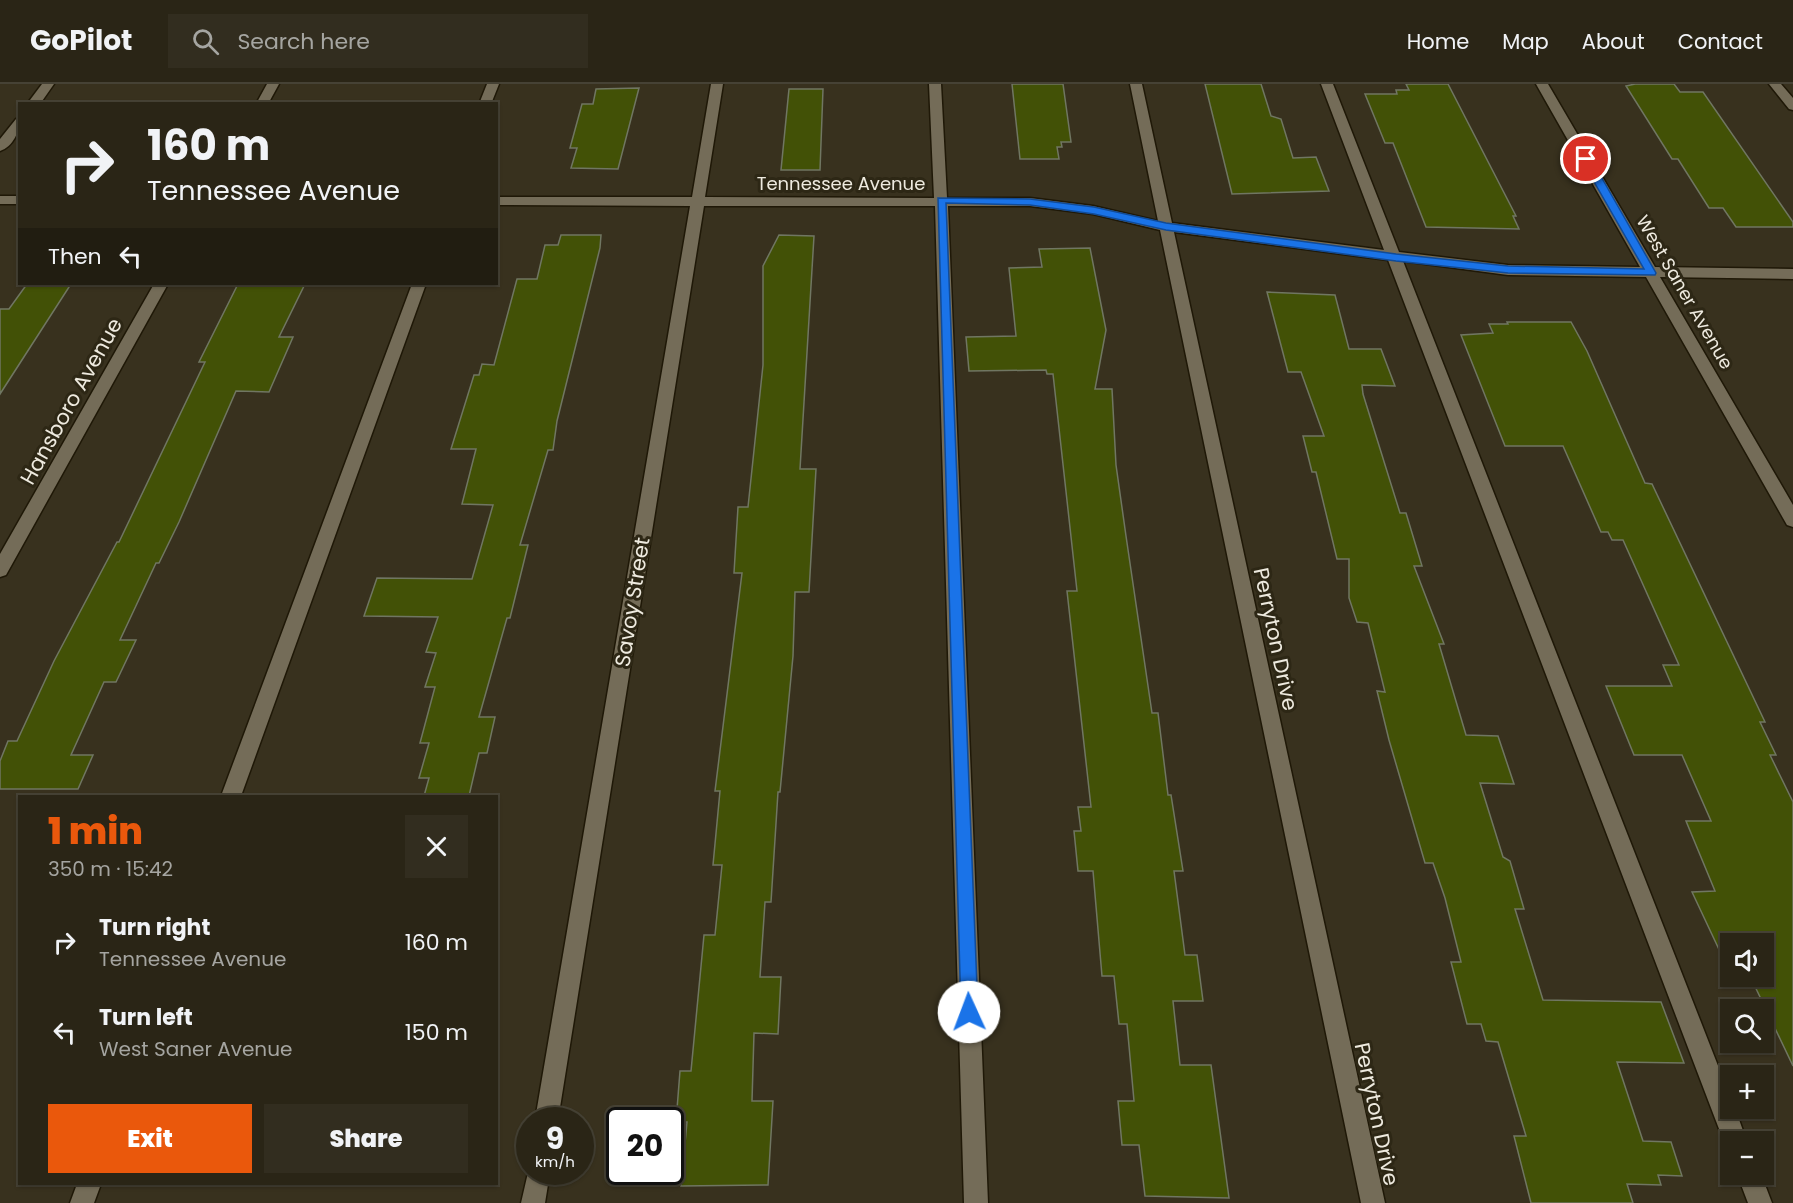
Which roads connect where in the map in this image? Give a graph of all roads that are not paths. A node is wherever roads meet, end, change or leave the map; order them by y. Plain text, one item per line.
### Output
1 (48, 84) edge
2 (273, 84) edge
3 (493, 84) edge
4 (717, 84) edge
5 (935, 84) edge
6 (1136, 84) edge
7 (1327, 84) edge
8 (1542, 84) edge
9 (1776, 84) edge
10 (34, 102) edge
11 (263, 102) edge
12 (486, 102) edge
13 (1793, 106) edge
14 (18, 124) edge
15 (0, 147) edge
16 (0, 200) edge
17 (18, 200) edge
18 (941, 200) junction
19 (498, 201) edge
20 (699, 201) junction
21 (1166, 227) junction
22 (1396, 258) junction
23 (1651, 273) junction
24 (1793, 274) edge
25 (159, 285) edge
26 (419, 285) edge
27 (1793, 520) edge
28 (0, 570) edge
29 (231, 795) edge
30 (548, 1107) edge
31 (1732, 1131) edge
32 (89, 1185) edge
33 (536, 1185) edge
34 (1753, 1185) edge
35 (82, 1203) edge
36 (533, 1203) edge
37 (976, 1203) edge
38 (1373, 1203) edge
39 (1760, 1203) edge

1 - 10 street
2 - 11 street
3 - 12 street
4 - 20 street, Savoy Street
5 - 18 street
6 - 21 street, Perryton Drive
7 - 22 street
8 - 23 street, West Saner Avenue
9 - 13 street
14 - 15 street
16 - 17 street
18 - 20 street, Tennessee Avenue
18 - 21 street, Tennessee Avenue
18 - 37 street
19 - 20 street, Tennessee Avenue
20 - 30 street, Savoy Street
21 - 22 street, Tennessee Avenue
21 - 38 street, Perryton Drive
22 - 23 street, Tennessee Avenue
22 - 31 street
23 - 24 street, Tennessee Avenue
23 - 27 street, West Saner Avenue
25 - 28 street, Hansboro Avenue
26 - 29 street
32 - 35 street
33 - 36 street
34 - 39 street

